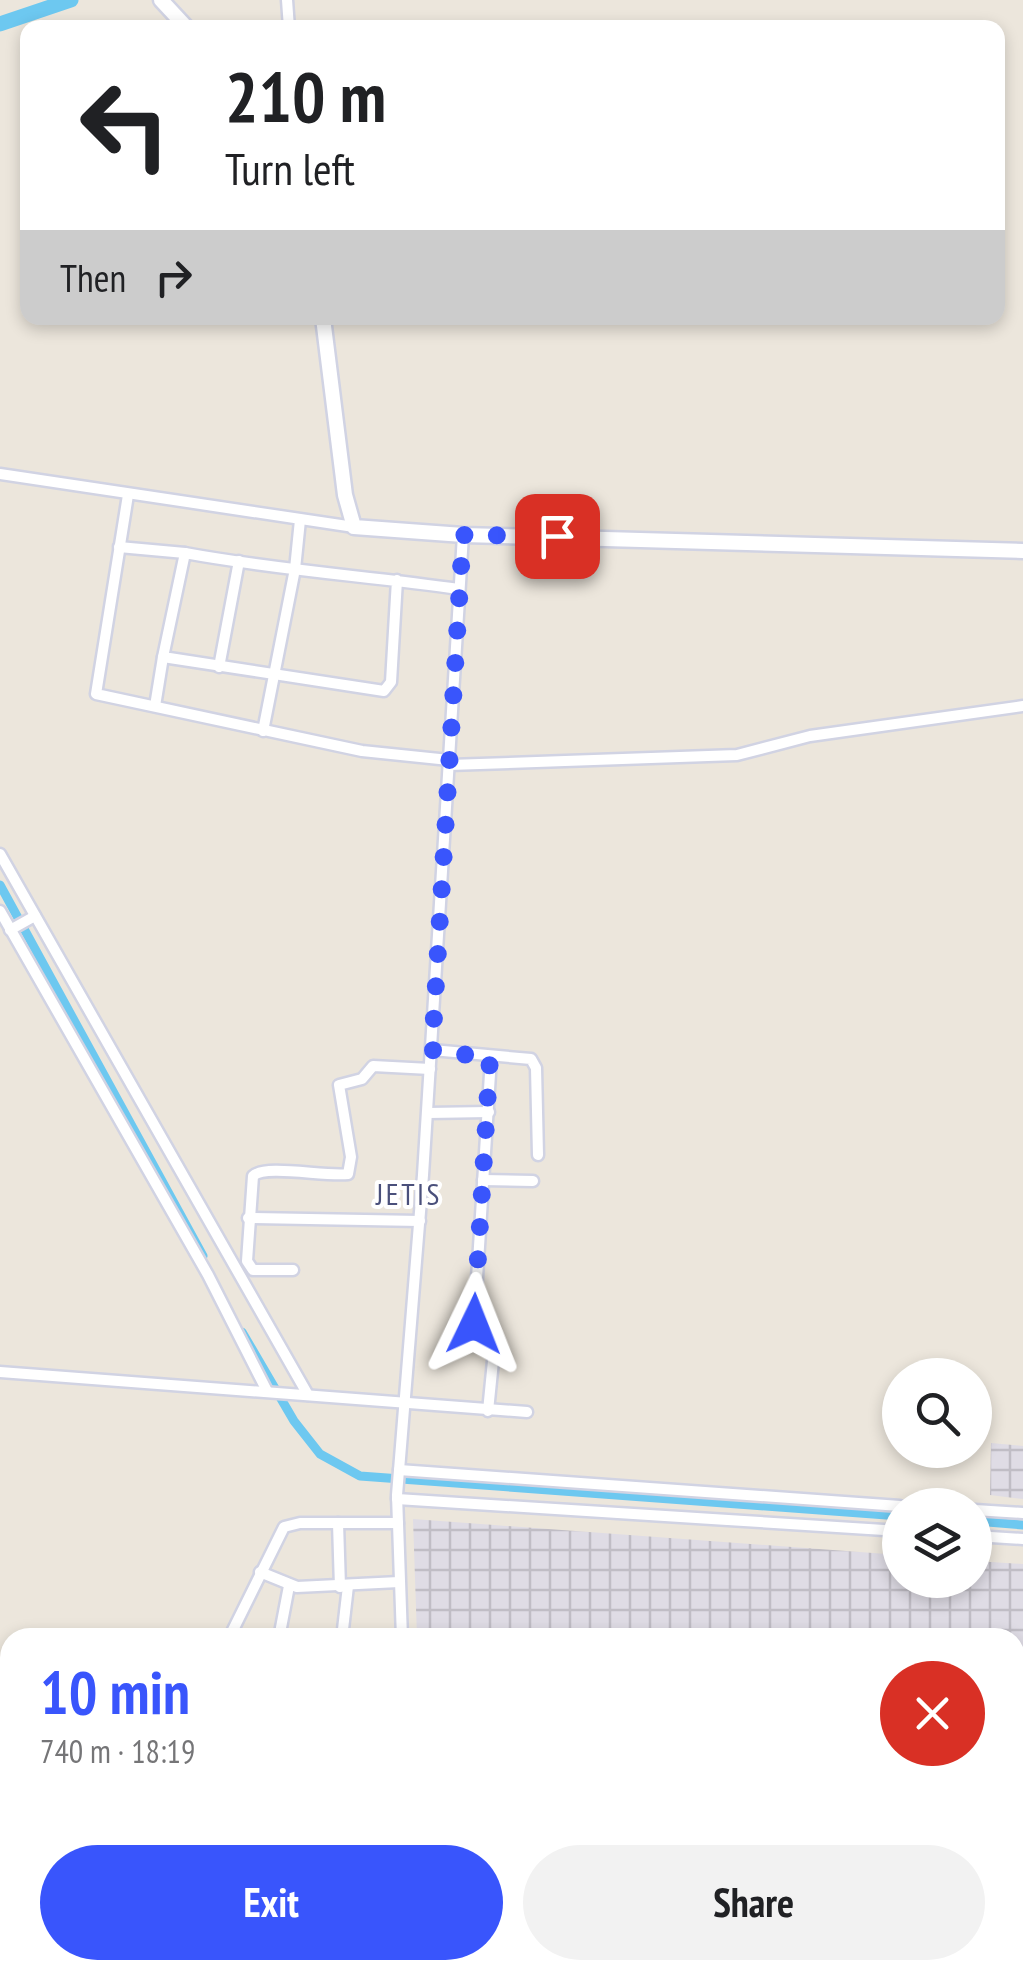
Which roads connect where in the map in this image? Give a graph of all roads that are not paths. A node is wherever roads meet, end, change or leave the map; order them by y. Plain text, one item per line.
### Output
1 (162, 0) edge
2 (181, 20) edge
3 (324, 325) edge
4 (0, 474) edge
5 (128, 495) junction
6 (300, 520) junction
7 (354, 527) junction
8 (463, 535) junction
9 (118, 547) junction
10 (1023, 551) edge
11 (185, 553) junction
12 (239, 561) junction
13 (296, 569) junction
14 (397, 580) junction
15 (459, 588) junction
16 (162, 657) junction
17 (219, 667) junction
18 (274, 673) junction
19 (155, 706) junction
20 (1023, 706) edge
21 (263, 731) junction
22 (449, 762) junction
23 (0, 854) edge
24 (0, 912) edge
25 (33, 917) junction
26 (12, 928) junction
27 (432, 1050) junction
28 (490, 1058) junction
29 (430, 1069) junction
30 (488, 1112) junction
31 (428, 1113) junction
32 (538, 1155) dead end
33 (483, 1180) junction
34 (533, 1181) dead end
35 (248, 1218) junction
36 (420, 1221) junction
37 (253, 1270) junction
38 (293, 1270) dead end
39 (242, 1280) junction
40 (0, 1372) edge
41 (270, 1392) junction
42 (302, 1395) junction
43 (405, 1406) junction
44 (488, 1412) junction
45 (527, 1412) dead end
46 (399, 1472) junction
47 (397, 1496) junction
48 (882, 1505) edge
49 (992, 1511) edge
50 (1023, 1513) edge
51 (338, 1523) junction
52 (398, 1523) junction
53 (882, 1530) edge
54 (992, 1537) edge
55 (1023, 1539) edge
56 (260, 1572) junction
57 (400, 1582) junction
58 (289, 1586) junction
59 (344, 1586) junction
60 (234, 1628) edge
61 (280, 1628) edge
62 (342, 1628) edge
63 (402, 1628) edge

1 - 2 main road
3 - 7 main road
4 - 5 street
5 - 6 street
5 - 9 street
6 - 7 street
6 - 13 street
7 - 8 main road
8 - 10 main road
8 - 15 street
9 - 11 street
9 - 19 street
11 - 12 street
11 - 16 street
12 - 13 street
12 - 17 street
13 - 14 street
13 - 18 street
14 - 15 street
14 - 18 street
15 - 22 street
16 - 17 street
16 - 19 street
17 - 18 street
18 - 21 street
19 - 21 street
20 - 22 street
21 - 22 street
22 - 27 street
23 - 25 street
24 - 26 street
25 - 26 street
25 - 39 street
26 - 41 street
27 - 28 street
27 - 29 street
28 - 30 street
28 - 32 street
29 - 31 street
29 - 35 street
30 - 31 street
30 - 33 street
31 - 36 street
33 - 34 street
33 - 44 street
35 - 36 street
35 - 37 street
36 - 43 street
37 - 38 street
37 - 39 street
39 - 42 street
40 - 41 street
41 - 42 street
42 - 43 street
43 - 44 street
43 - 46 street
44 - 45 street
46 - 47 street
46 - 48 street
47 - 52 street
47 - 53 street
49 - 50 street
51 - 52 street
51 - 56 street
51 - 59 street
52 - 57 street
54 - 55 street
56 - 58 street
56 - 60 street
57 - 59 street
57 - 63 street
58 - 59 street
58 - 61 street
59 - 62 street

